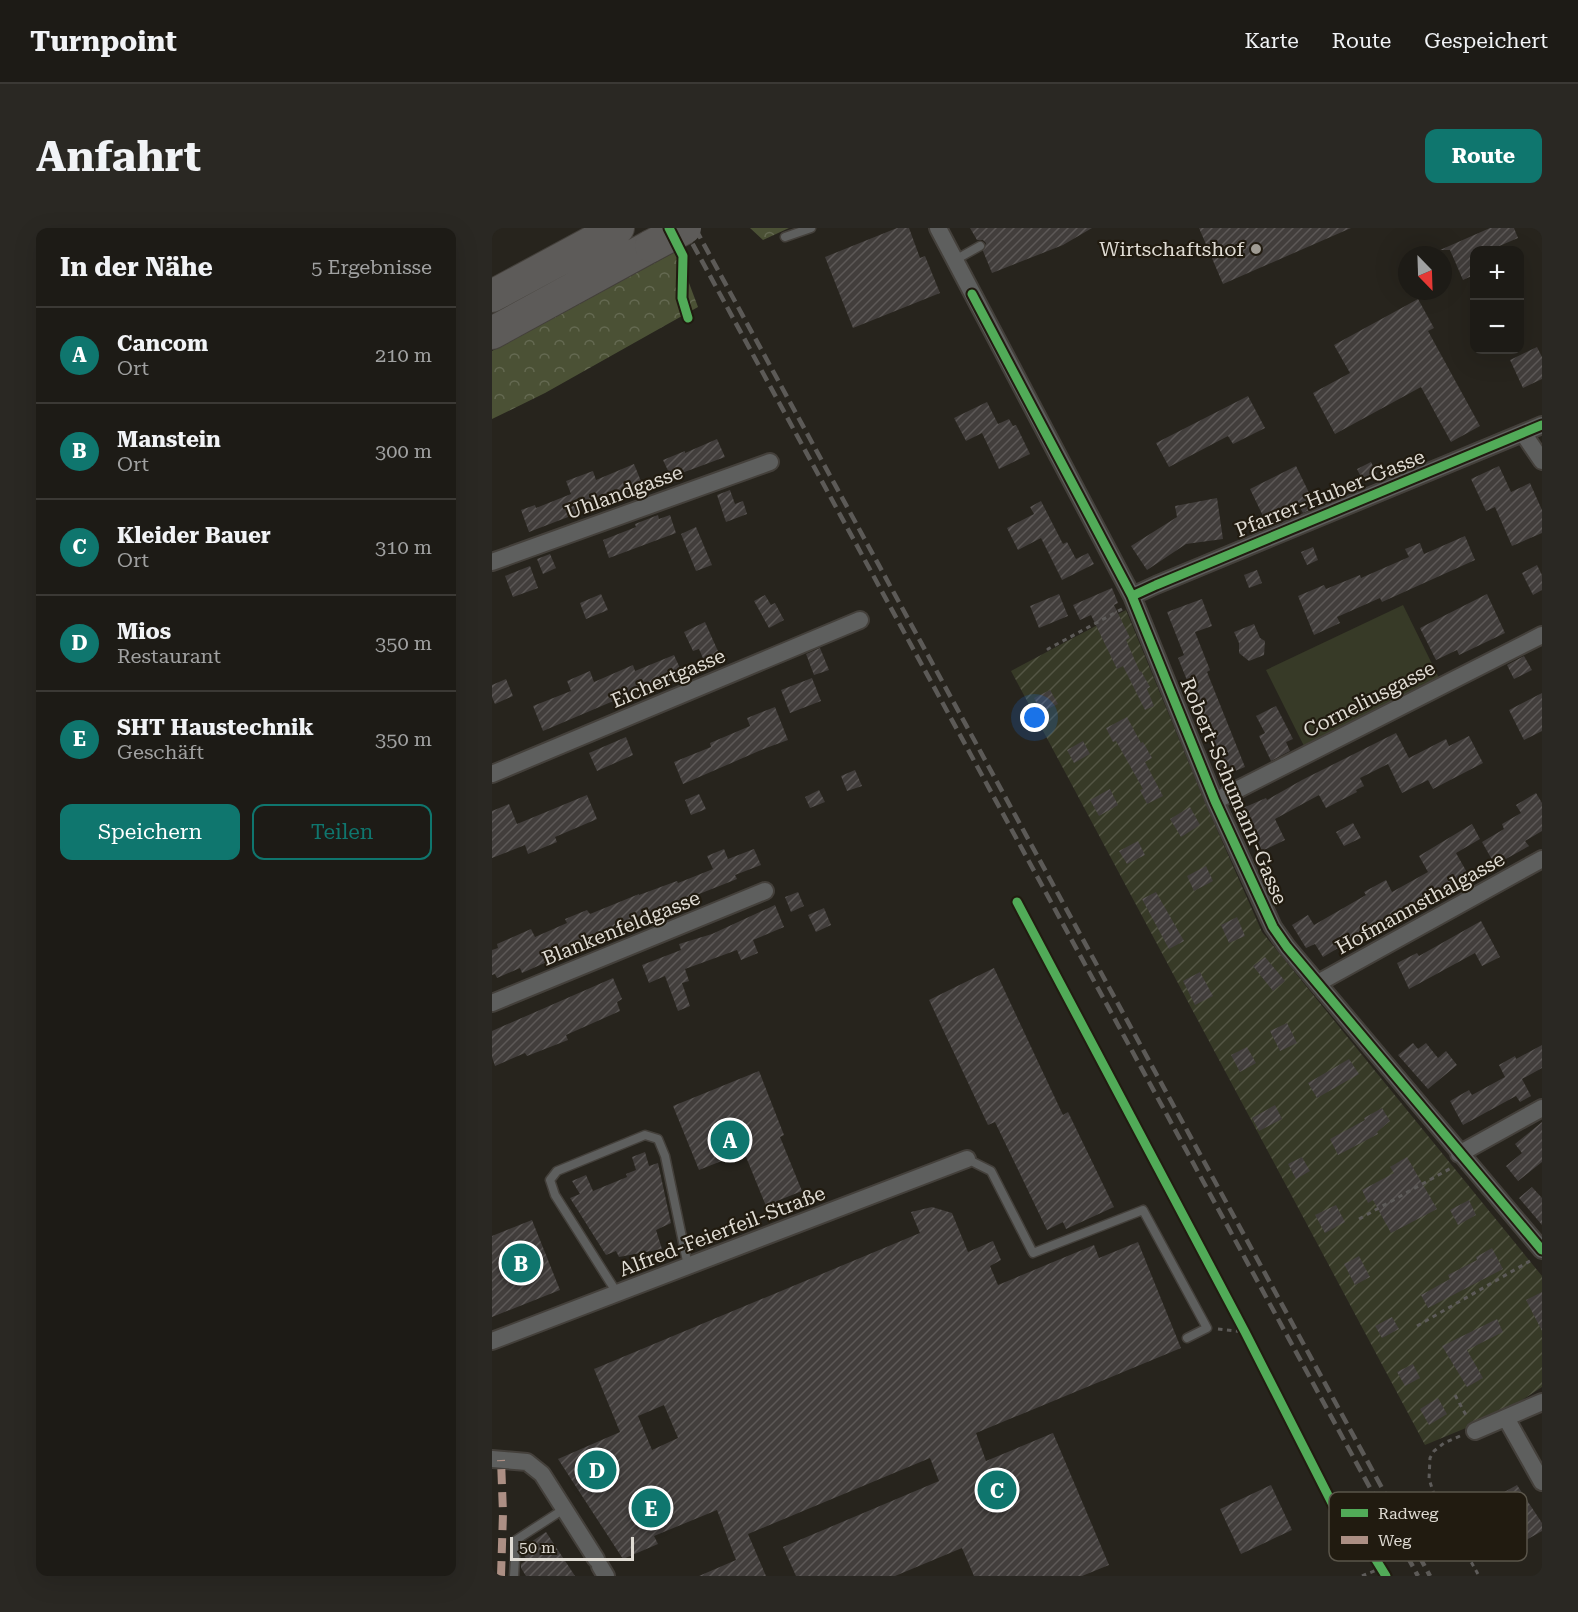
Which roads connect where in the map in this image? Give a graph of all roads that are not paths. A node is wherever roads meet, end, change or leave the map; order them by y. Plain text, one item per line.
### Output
1 (618, 228) edge
2 (685, 228) edge
3 (811, 228) edge
4 (938, 228) edge
5 (785, 237) dead end
6 (980, 246) dead end
7 (955, 260) junction
8 (492, 296) edge
9 (492, 333) edge
10 (1542, 424) edge
11 (1523, 433) junction
12 (1542, 461) edge
13 (770, 462) dead end
14 (492, 562) edge
15 (1132, 596) junction
16 (860, 620) dead end
17 (1542, 636) edge
18 (492, 774) edge
19 (1215, 801) junction
20 (1542, 859) edge
21 (765, 891) dead end
22 (1318, 983) junction
23 (492, 1003) edge
24 (1542, 1108) edge
25 (1462, 1157) junction
26 (967, 1159) joint
27 (1539, 1254) edge
28 (688, 1266) junction
29 (617, 1293) junction
30 (1187, 1338) dead end
31 (492, 1341) edge
32 (1542, 1402) edge
33 (1506, 1418) junction
34 (1475, 1431) road end
35 (492, 1459) edge
36 (1542, 1482) edge
37 (564, 1509) junction
38 (601, 1567) edge
39 (514, 1576) edge

1 - 8 highway
2 - 9 highway, bridge
3 - 5 lane
4 - 7 street, Robert-Schumann-Gasse
6 - 7 lane
7 - 15 street, Robert-Schumann-Gasse
10 - 11 street, Pfarrer-Huber-Gasse
11 - 12 street
11 - 15 street, Pfarrer-Huber-Gasse
13 - 14 street, Uhlandgasse
15 - 19 street, Robert-Schumann-Gasse
16 - 18 street, Eichertgasse
17 - 19 street, Corneliusgasse
19 - 22 street, Robert-Schumann-Gasse
20 - 22 street, Hofmannsthalgasse
21 - 23 street, Blankenfeldgasse
22 - 25 street, Robert-Schumann-Gasse
24 - 25 street
25 - 27 street, Robert-Schumann-Gasse
26 - 28 street, Alfred-Feierfeil-Straße
26 - 30 lane
28 - 29 street, Alfred-Feierfeil-Straße
28 - 29 lane
29 - 31 street, Alfred-Feierfeil-Straße
32 - 33 street
33 - 34 street
33 - 36 street
35 - 37 street
37 - 38 street
37 - 39 lane

